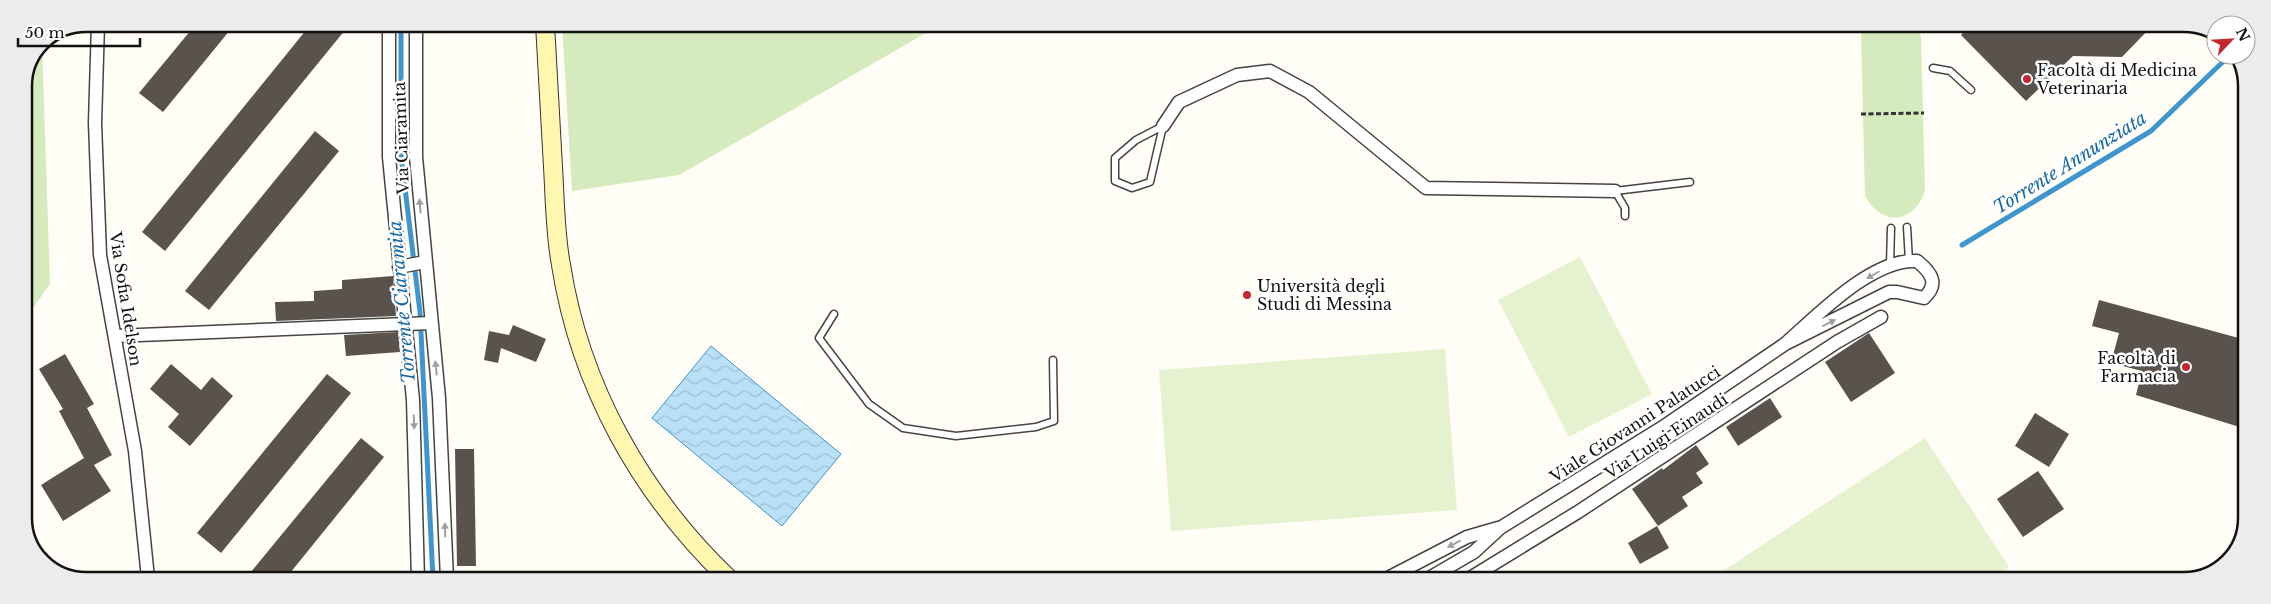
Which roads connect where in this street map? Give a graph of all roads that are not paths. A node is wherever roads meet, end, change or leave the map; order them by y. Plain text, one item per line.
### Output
1 (98, 32) edge
2 (389, 32) edge
3 (416, 32) edge
4 (545, 32) edge
5 (1933, 68) dead end
6 (1971, 90) dead end
7 (1163, 126) junction
8 (1690, 182) dead end
9 (1615, 190) junction
10 (1625, 216) dead end
11 (1907, 227) dead end
12 (1891, 228) dead end
13 (1909, 261) junction
14 (425, 262) junction
15 (1890, 265) junction
16 (399, 267) junction
17 (834, 314) dead end
18 (1882, 317) dead end
19 (431, 323) junction
20 (406, 326) junction
21 (115, 336) junction
22 (1785, 344) junction
23 (1053, 360) dead end
24 (1500, 528) junction
25 (147, 572) edge
26 (418, 572) edge
27 (447, 572) edge
28 (722, 572) edge
29 (1401, 572) edge
30 (1440, 572) edge
31 (1479, 572) edge

1 - 21 street, Via Sofia Idelson
2 - 16 street, Via Ciaramita
14 -> 3 street, Via Ciaramita
4 - 28 main road
5 - 6 lane
7 - 7 lane
7 - 9 street
8 - 9 lane
9 - 10 lane
11 - 13 lane
12 - 15 lane
13 - 15 street
22 -> 13 street
14 - 16 street
14 - 19 street, Via Ciaramita
15 -> 22 street
16 - 20 street, Via Ciaramita
17 - 23 lane
18 - 31 street, Via Luigi Einaudi
19 - 20 street
27 -> 19 street, Via Ciaramita
20 - 21 street
20 -> 26 street, Via Ciaramita
21 - 25 street, Via Sofia Idelson
22 - 24 street, Viale Giovanni Palatucci
24 -> 29 street, Viale Giovanni Palatucci
24 - 30 street, Viale Giovanni Palatucci

